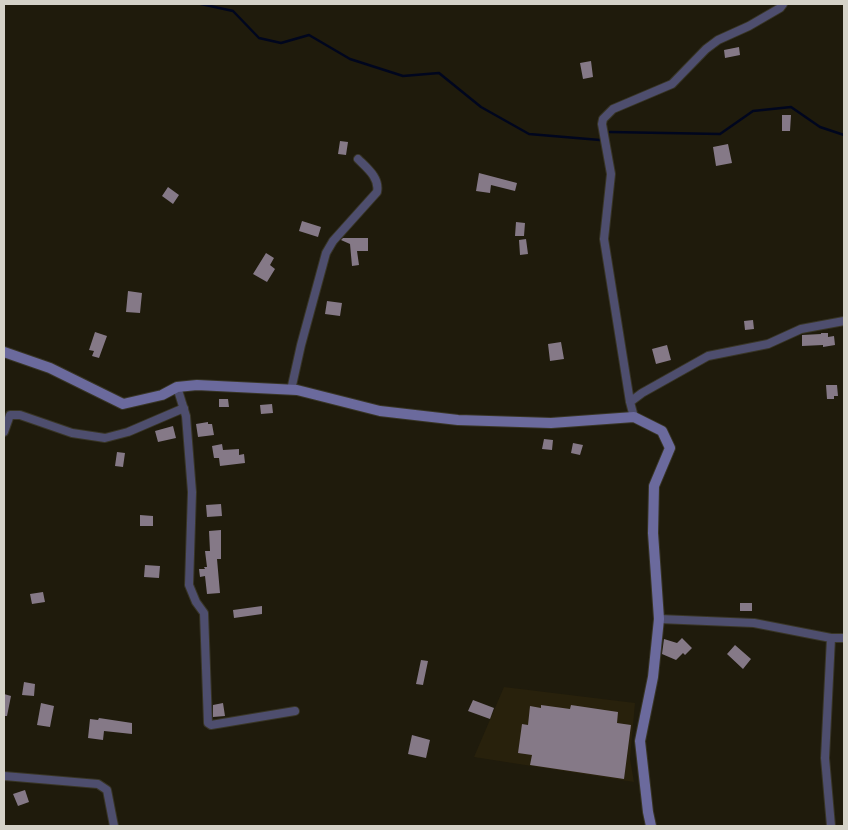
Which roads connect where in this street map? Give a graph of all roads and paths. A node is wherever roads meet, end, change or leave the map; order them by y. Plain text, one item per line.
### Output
1 (783, 4) edge
2 (358, 159) dead end
3 (844, 321) edge
4 (4, 352) edge
5 (177, 387) junction
6 (291, 390) junction
7 (630, 402) junction
8 (184, 408) junction
9 (634, 417) junction
10 (4, 432) edge
11 (659, 619) junction
12 (831, 638) junction
13 (844, 638) edge
14 (295, 711) dead end
15 (4, 776) edge
16 (114, 826) edge
17 (651, 826) edge
18 (831, 826) edge

1 - 7 street
2 - 6 street
3 - 7 street
4 - 5 street
5 - 6 street
5 - 8 street
6 - 9 street
7 - 9 street
8 - 10 street
8 - 14 street
9 - 11 street
11 - 12 street
11 - 17 street
12 - 13 street
12 - 18 street
15 - 16 street

